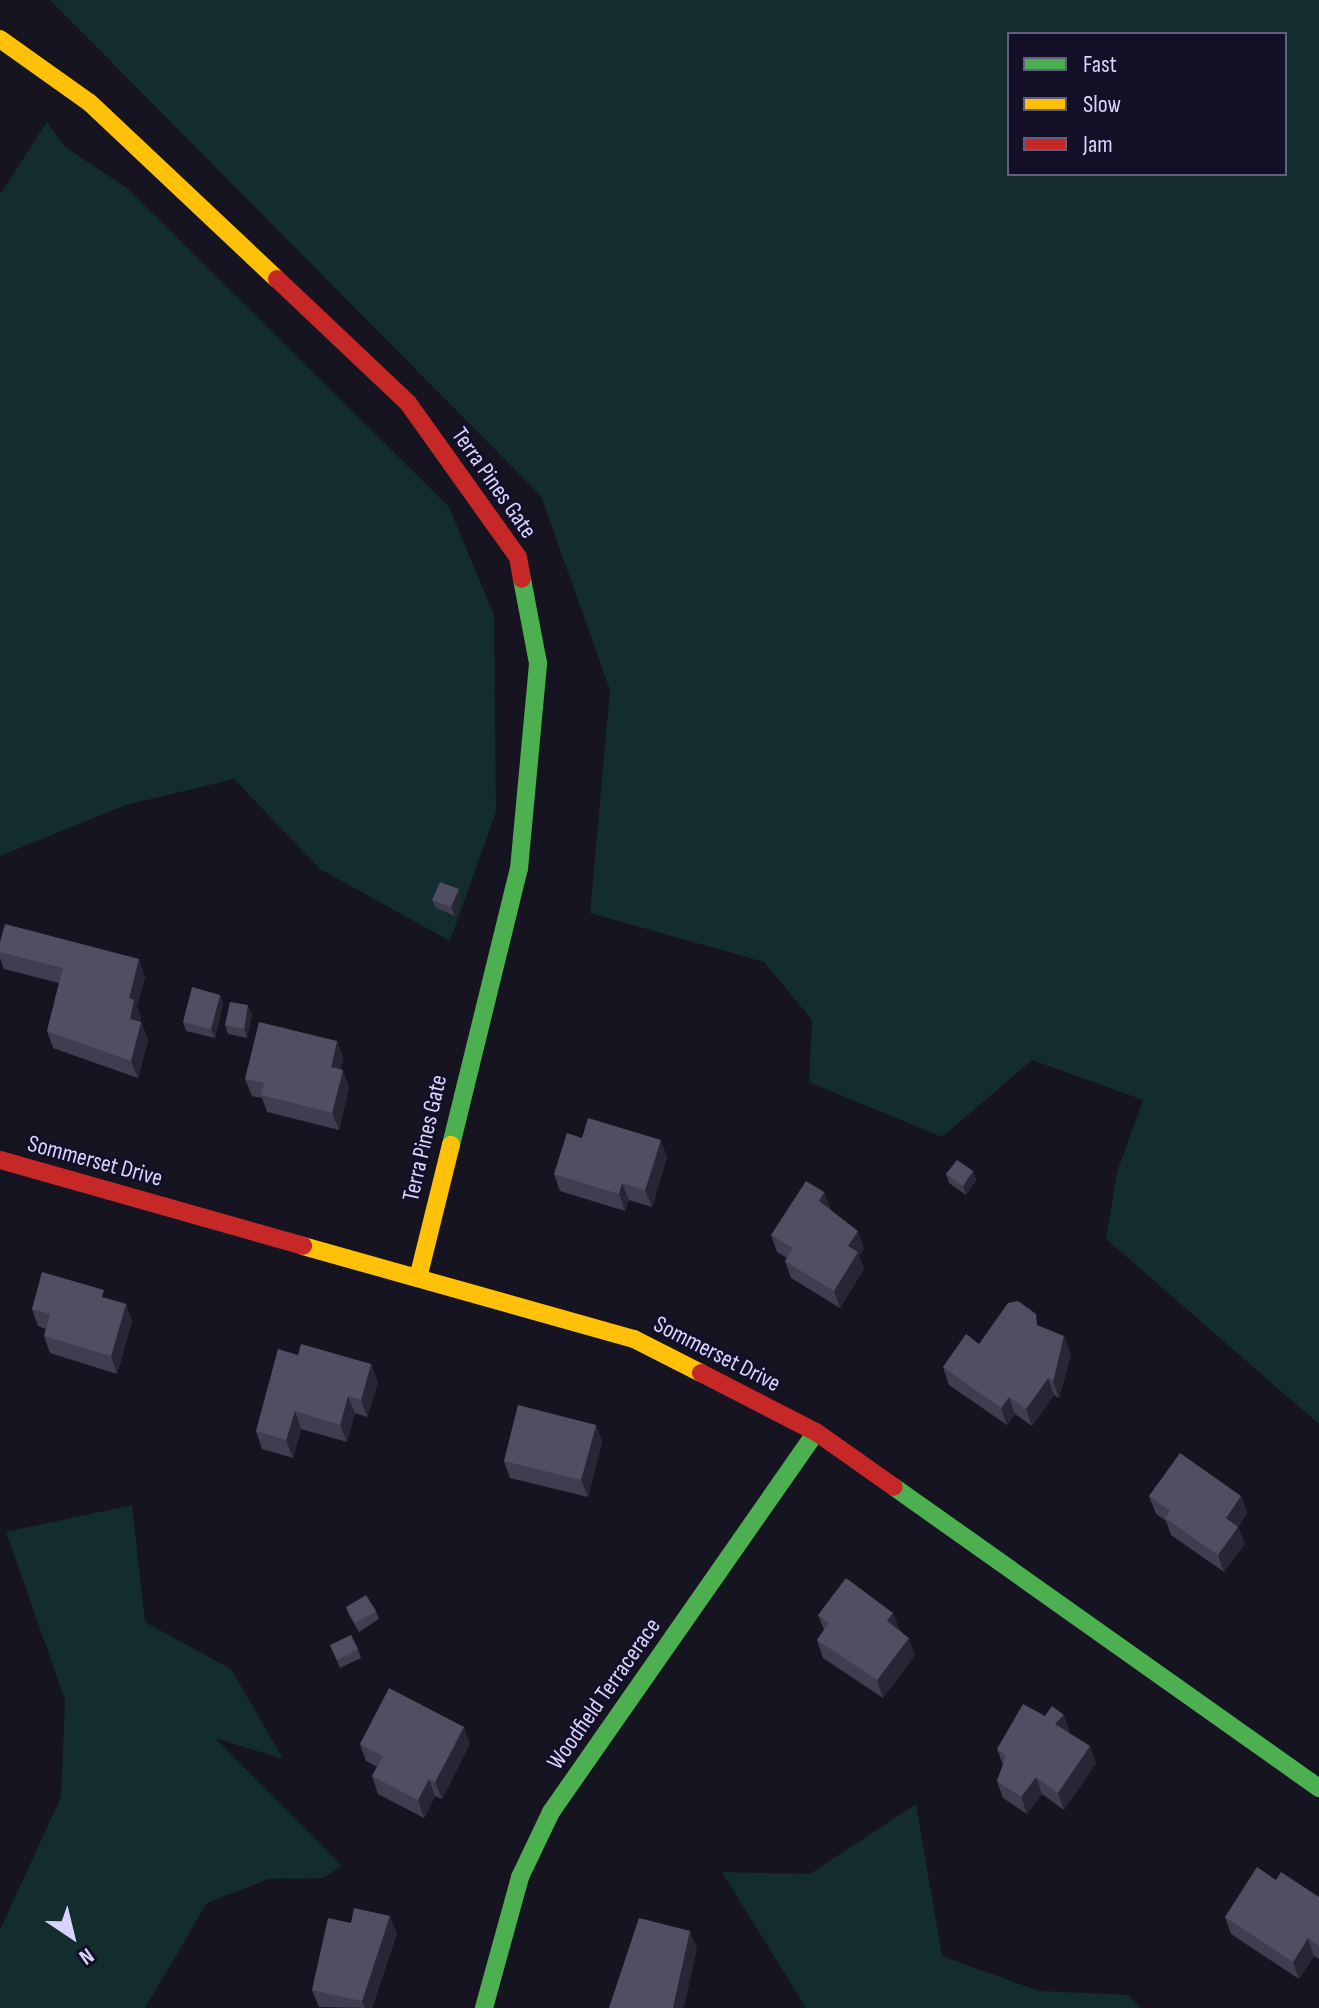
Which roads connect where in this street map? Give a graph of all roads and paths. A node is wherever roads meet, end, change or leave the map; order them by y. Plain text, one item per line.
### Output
1 (0, 39) edge
2 (0, 1160) edge
3 (419, 1274) junction
4 (816, 1432) junction
5 (1319, 1788) edge
6 (484, 2008) edge

1 - 3 street, Terra Pines Gate
2 - 3 street, Sommerset Drive
3 - 4 street, Sommerset Drive
4 - 5 street, Sommerset Drive
4 - 6 street, Woodfield Terracerace

